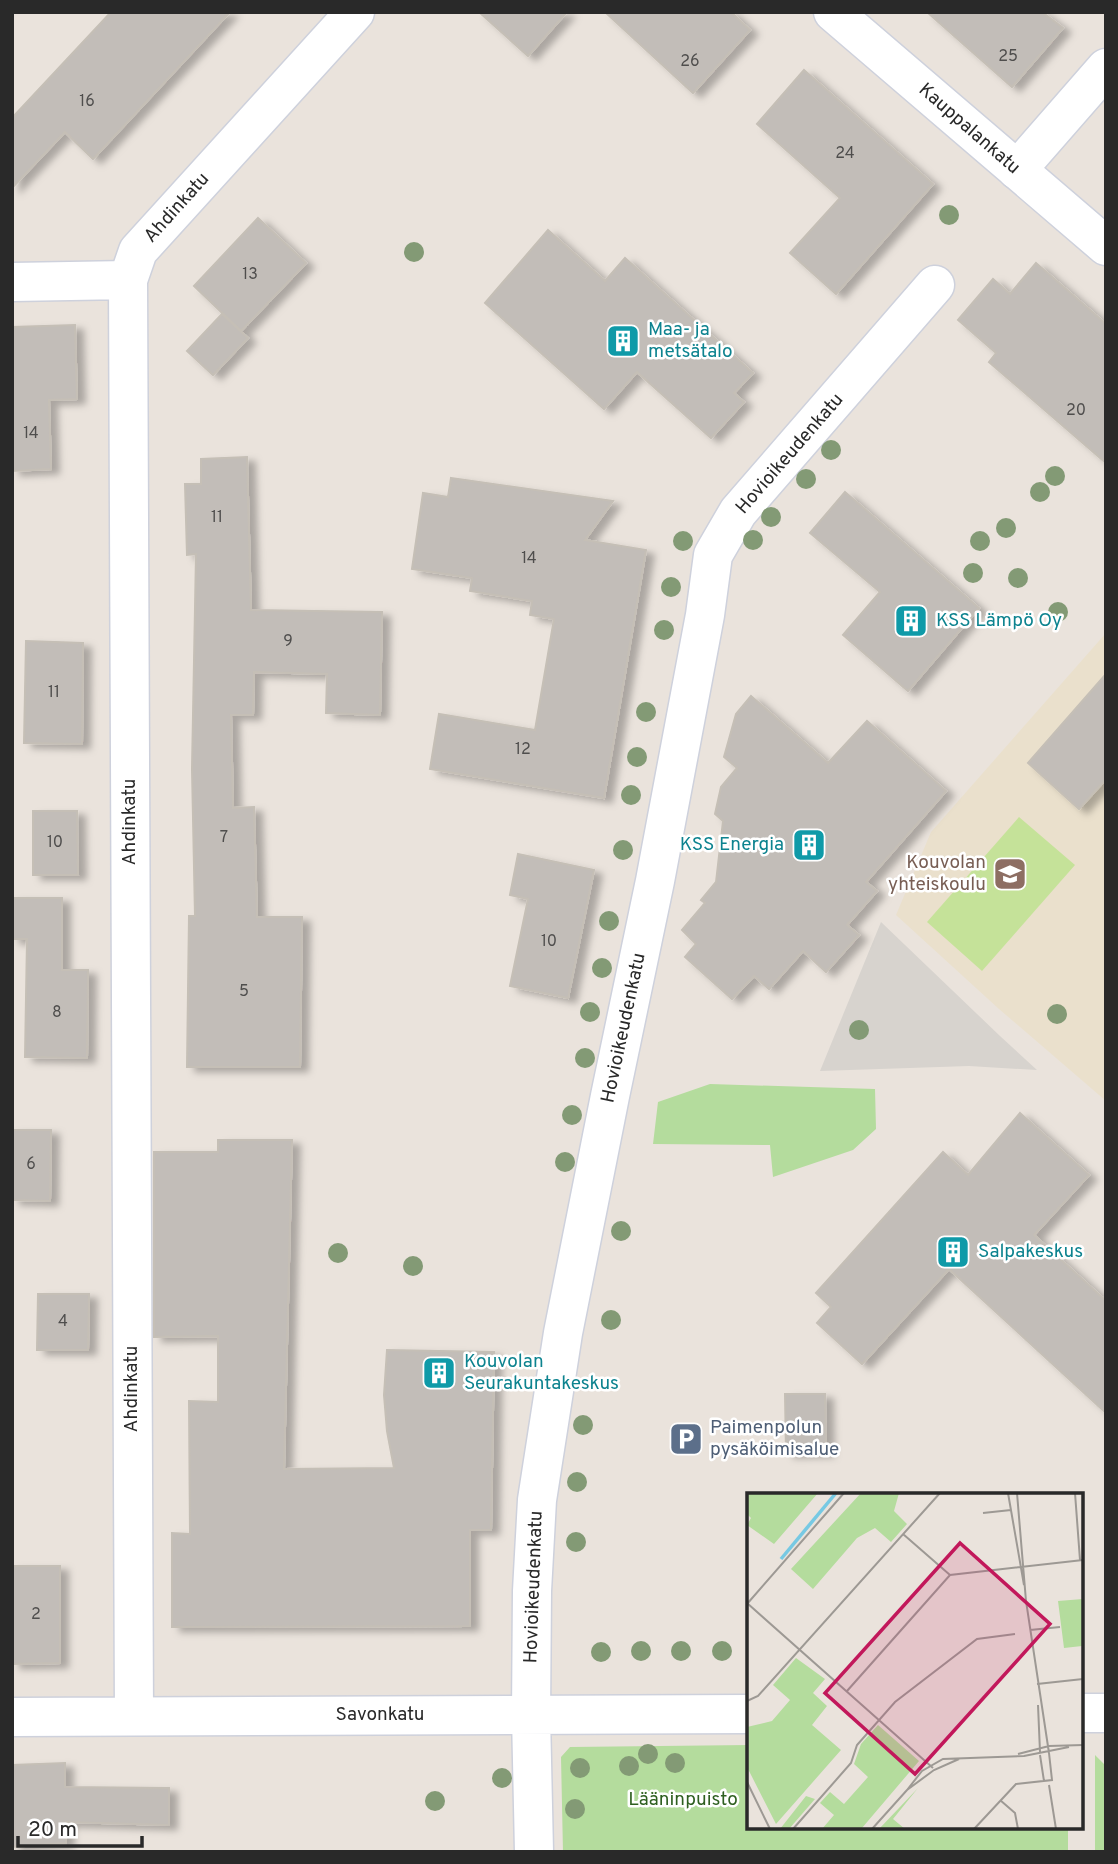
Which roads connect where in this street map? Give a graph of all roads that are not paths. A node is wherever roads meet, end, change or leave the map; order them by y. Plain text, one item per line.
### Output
1 (355, 12) edge
2 (833, 12) edge
3 (1106, 68) edge
4 (1017, 170) junction
5 (1106, 246) edge
6 (128, 280) junction
7 (12, 282) edge
8 (935, 285) dead end
9 (1083, 1713) edge
10 (1106, 1713) edge
11 (747, 1714) edge
12 (531, 1715) junction
13 (134, 1716) junction
14 (12, 1717) edge
15 (534, 1852) edge

1 - 6 street, Ahdinkatu
2 - 4 street, Kauppalankatu
3 - 4 street
4 - 5 street, Kauppalankatu
6 - 7 street
6 - 13 street, Ahdinkatu
8 - 12 street, Hovioikeudenkatu
9 - 10 street
11 - 12 street, Savonkatu
12 - 13 street, Savonkatu
12 - 15 street, Hovioikeudenkatu
13 - 14 street, Savonkatu

